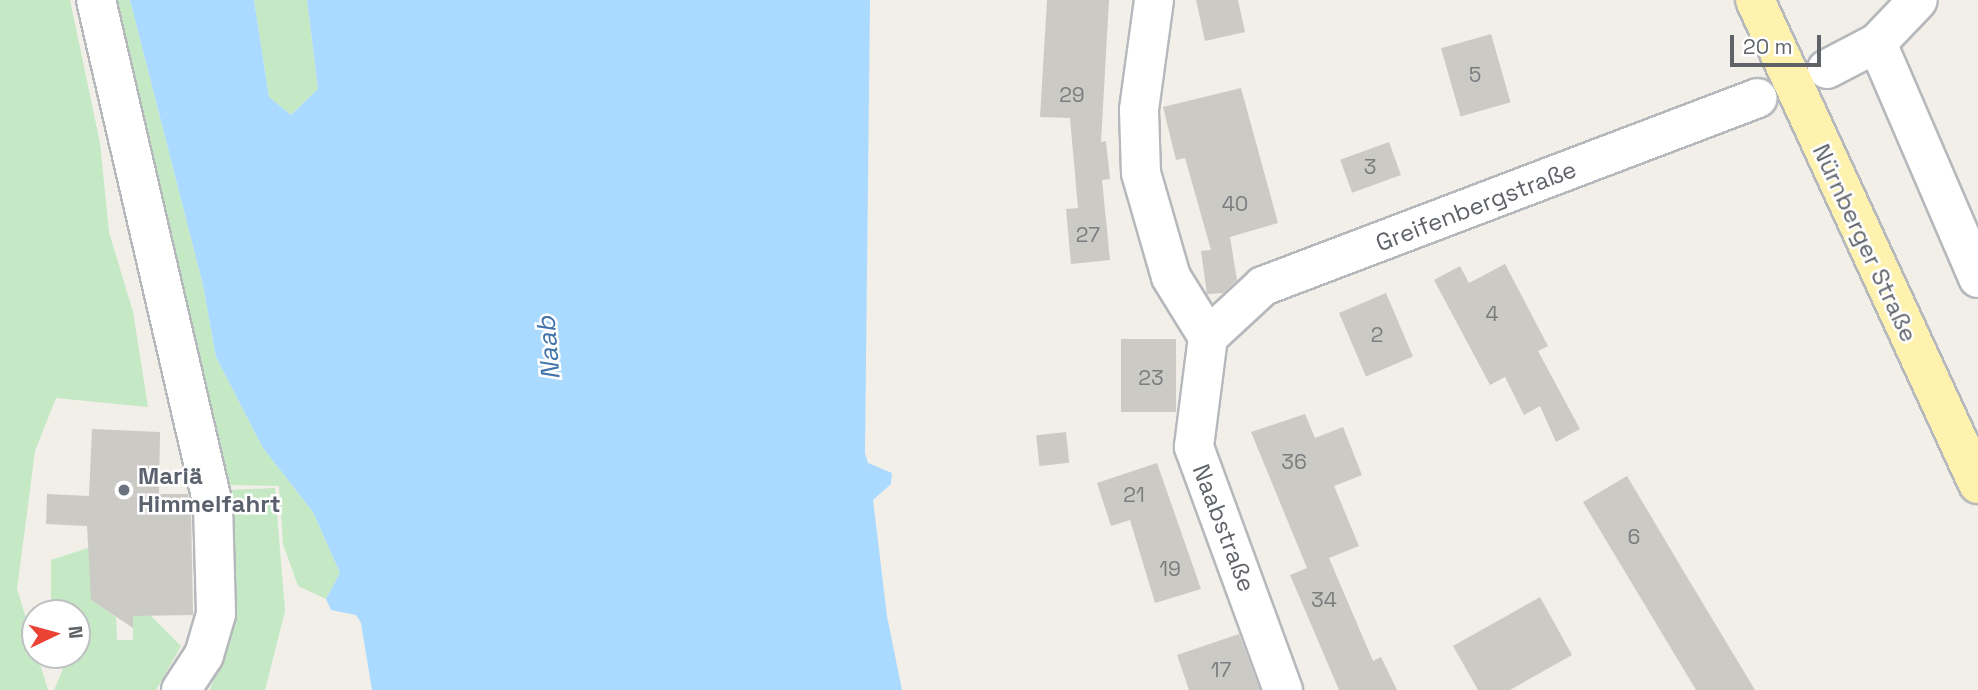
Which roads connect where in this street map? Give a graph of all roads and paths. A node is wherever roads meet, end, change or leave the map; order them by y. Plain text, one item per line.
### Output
1 (96, 0) edge
2 (1154, 0) edge
3 (1755, 0) edge
4 (1919, 0) edge
5 (1877, 43) junction
6 (1828, 69) dead end
7 (1758, 98) dead end
8 (1978, 278) edge
9 (1208, 337) junction
10 (1978, 484) edge
11 (181, 690) edge
12 (1283, 690) edge

1 - 11 street
2 - 9 street
3 - 10 main road, Nürnberger Straße
4 - 5 street
5 - 6 street
5 - 8 street
7 - 9 street, Greifenbergstraße
9 - 12 street, Naabstraße

